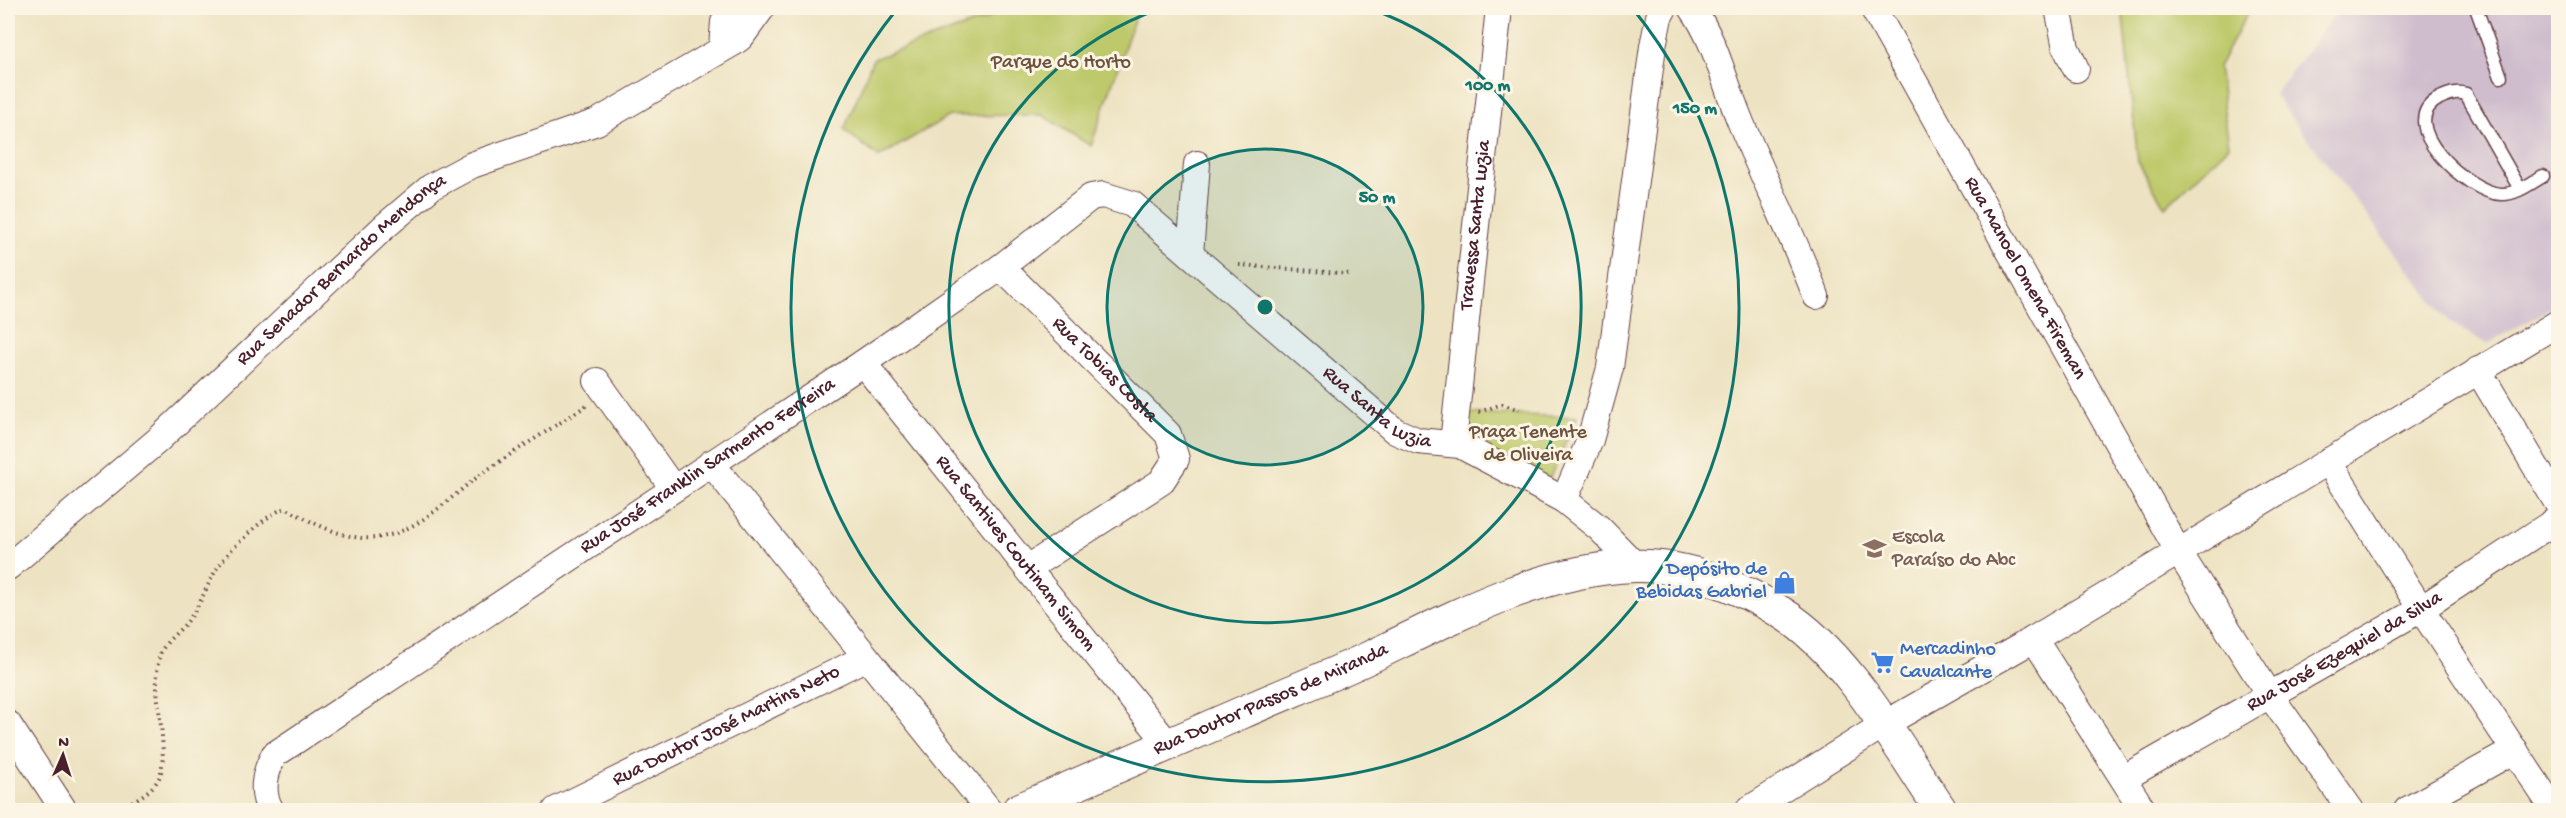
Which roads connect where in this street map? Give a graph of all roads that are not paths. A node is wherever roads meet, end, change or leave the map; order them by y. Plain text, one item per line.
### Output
1 (733, 8) edge
2 (762, 8) edge
3 (1499, 8) edge
4 (1664, 8) edge
5 (1692, 8) edge
6 (1873, 8) edge
7 (2058, 8) edge
8 (2476, 8) edge
9 (722, 47) junction
10 (2076, 69) dead end
11 (2501, 77) dead end
12 (1197, 164) dead end
13 (2543, 176) dead end
14 (2520, 189) junction
15 (1139, 210) joint
16 (1195, 258) junction
17 (1001, 267) junction
18 (1816, 296) dead end
19 (2559, 323) edge
20 (863, 363) junction
21 (2478, 370) junction
22 (602, 387) road end
23 (1454, 437) junction
24 (2328, 461) junction
25 (711, 463) junction
26 (674, 488) junction
27 (1564, 500) junction
28 (2559, 504) edge
29 (2559, 519) edge
30 (2178, 551) junction
31 (1635, 566) junction
32 (8, 567) edge
33 (1028, 568) junction
34 (2421, 609) junction
35 (2034, 639) junction
36 (865, 658) junction
37 (2269, 694) junction
38 (8, 724) edge
39 (1883, 725) junction
40 (1168, 744) junction
41 (2516, 750) junction
42 (2124, 778) junction
43 (64, 810) edge
44 (271, 810) edge
45 (556, 810) edge
46 (989, 810) edge
47 (1018, 810) edge
48 (1748, 810) edge
49 (1941, 810) edge
50 (2143, 810) edge
51 (2350, 810) edge
52 (2407, 810) edge
53 (2554, 810) edge

1 - 9 street
2 - 9 street, Rua Senador Bernardo Mendonça
3 - 23 street, Travessa Santa Luzia
4 - 27 street
5 - 18 street
6 - 30 street, Rua Manoel Omena Fireman
7 - 10 street
8 - 11 lane
9 - 32 street, Rua Senador Bernardo Mendonça
12 - 16 street
13 - 14 lane
14 - 14 lane
15 - 16 street, Rua Santa Luzia
15 - 17 street, Rua José Franklin Sarmento Ferreira
16 - 23 street, Rua Santa Luzia
17 - 20 street, Rua José Franklin Sarmento Ferreira
17 - 33 street, Rua Tobias Costa
19 - 21 street
20 - 25 street, Rua José Franklin Sarmento Ferreira
20 - 33 street, Rua Santives Coutinam Simom
21 - 24 street
21 - 28 street
22 - 26 street
23 - 27 street, Rua Santa Luzia
24 - 30 street
24 - 34 street
25 - 26 street, Rua José Franklin Sarmento Ferreira
25 - 36 street
26 - 44 street, Rua José Franklin Sarmento Ferreira
27 - 31 street, Rua Santa Luzia
29 - 34 street, Rua José Ezequiel da Silva
30 - 35 street
30 - 37 street, Rua Manoel Omena Fireman
31 - 39 street, Rua Doutor Passos de Miranda
31 - 40 street, Rua Doutor Passos de Miranda
33 - 40 street, Rua Santives Coutinam Simom
34 - 37 street, Rua José Ezequiel da Silva
34 - 41 street
35 - 39 street
35 - 42 street
36 - 45 street, Rua Doutor José Martins Neto
36 - 46 street
37 - 42 street, Rua José Ezequiel da Silva
37 - 51 street, Rua Manoel Omena Fireman
38 - 43 street
39 - 48 street
39 - 49 street, Rua Doutor Passos de Miranda
40 - 47 street, Rua Doutor Passos de Miranda
41 - 52 street
41 - 53 street
42 - 50 street

